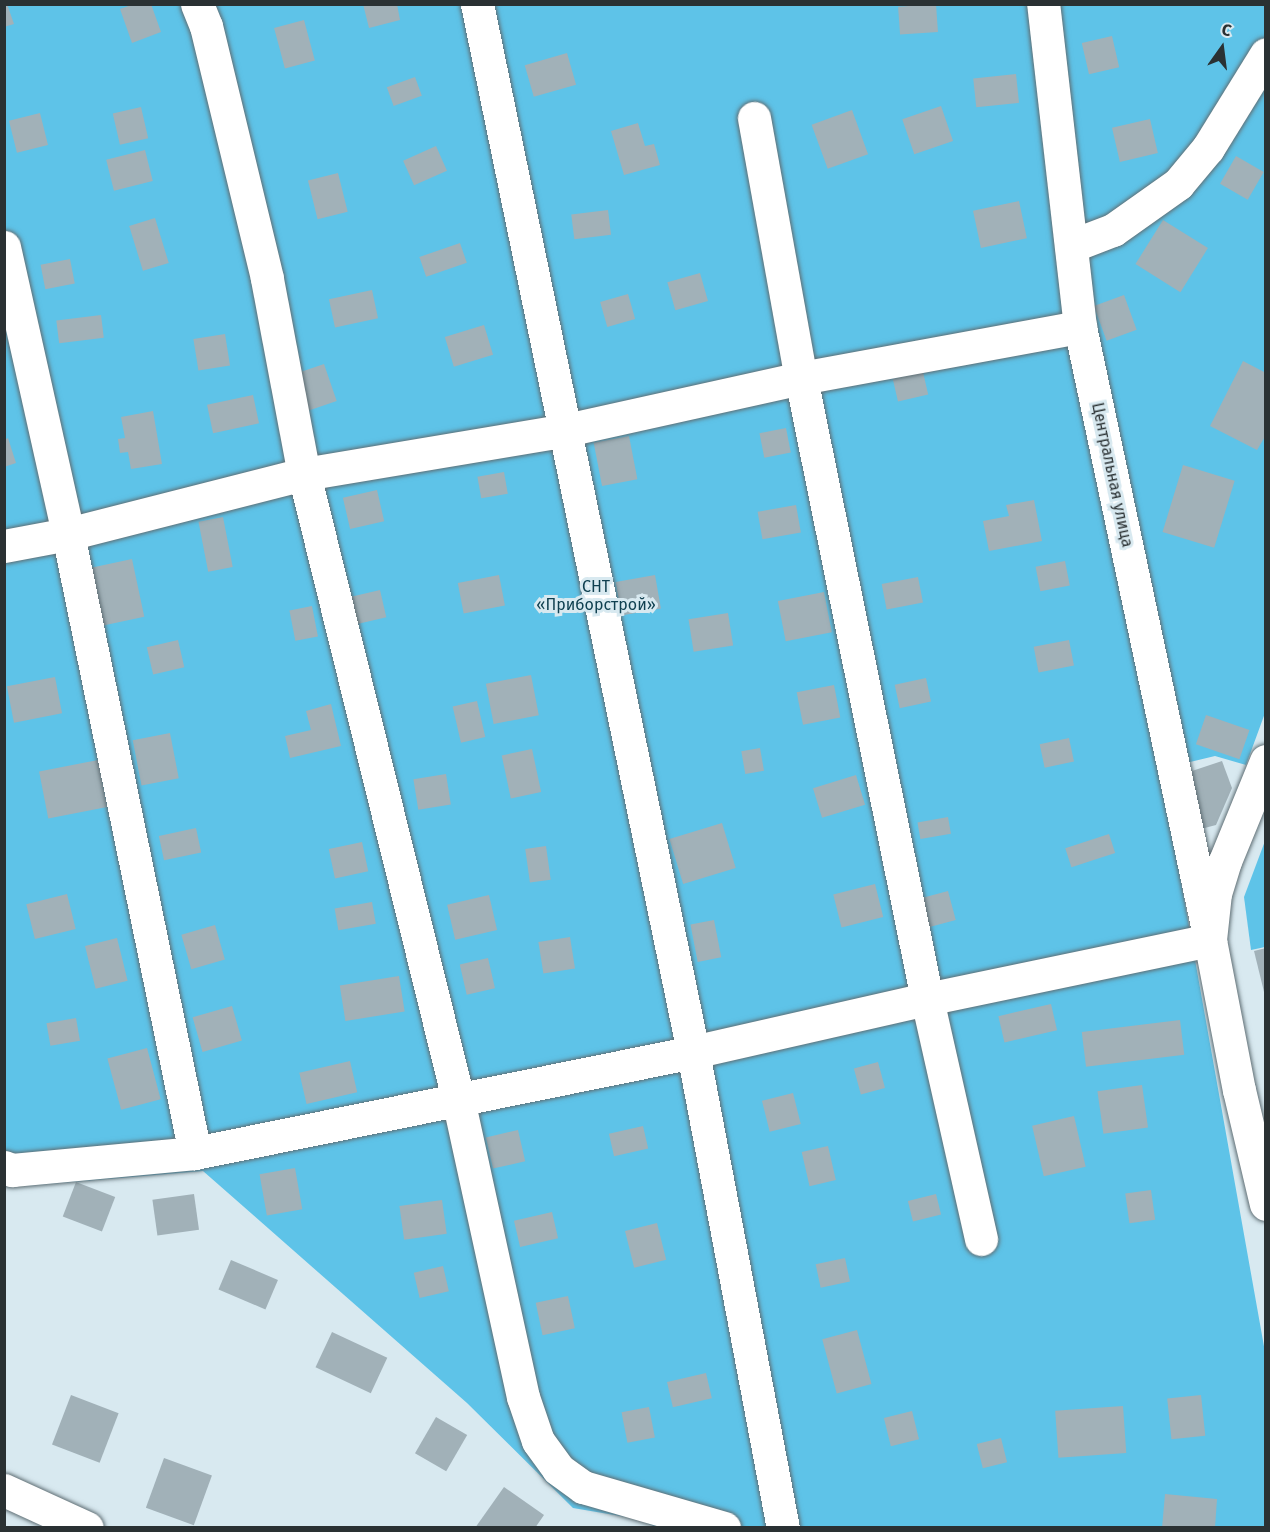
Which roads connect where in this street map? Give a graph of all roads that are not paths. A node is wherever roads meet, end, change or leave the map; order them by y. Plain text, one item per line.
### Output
1 (197, 4) edge
2 (477, 4) edge
3 (1043, 4) edge
4 (1266, 54) edge
5 (754, 118) dead end
6 (1071, 246) junction
7 (4, 247) edge
8 (1080, 327) junction
9 (801, 378) junction
10 (566, 430) junction
11 (304, 474) junction
12 (68, 534) junction
13 (4, 546) edge
14 (1266, 761) edge
15 (1210, 940) junction
16 (927, 999) junction
17 (693, 1052) junction
18 (458, 1099) junction
19 (1254, 1103) edge
20 (195, 1154) junction
21 (4, 1167) edge
22 (1264, 1190) edge
23 (981, 1239) dead end
24 (4, 1490) edge
25 (87, 1527) edge
26 (724, 1527) edge
27 (783, 1527) edge

1 - 11 street
2 - 10 street
3 - 6 street, Центральная улица
4 - 6 street
5 - 9 street
6 - 8 street, Центральная улица
7 - 12 street
8 - 9 street
8 - 15 street, Центральная улица
9 - 10 street
9 - 16 street
10 - 11 street
10 - 17 street
11 - 12 street
11 - 18 street
12 - 13 street
12 - 20 street
14 - 15 street
15 - 16 street
15 - 19 street, Центральная улица
16 - 17 street
16 - 23 street
17 - 18 street
17 - 27 street
18 - 20 street
18 - 26 street
19 - 22 street, Центральная улица
20 - 21 street
24 - 25 street

